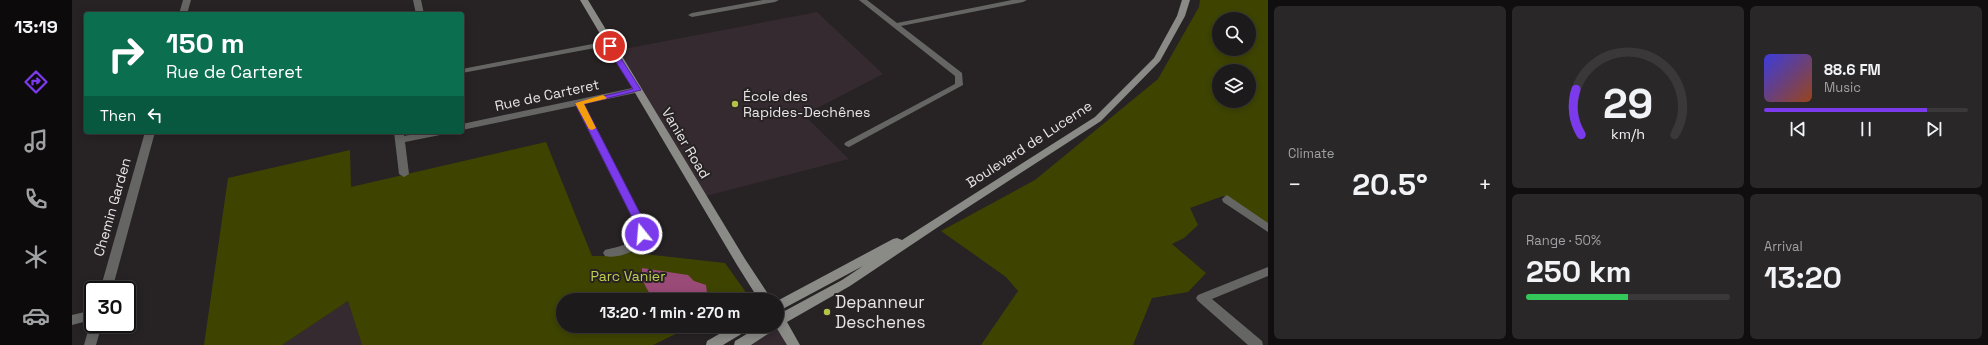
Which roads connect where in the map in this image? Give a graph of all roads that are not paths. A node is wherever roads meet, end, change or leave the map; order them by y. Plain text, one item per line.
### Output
1 (187, 0) edge
2 (417, 0) edge
3 (584, 0) edge
4 (775, 0) edge
5 (863, 0) edge
6 (1023, 0) edge
7 (1186, 0) edge
8 (184, 12) edge
9 (420, 12) edge
10 (692, 15) dead end
11 (897, 25) junction
12 (608, 43) junction
13 (464, 71) edge
14 (637, 90) junction
15 (579, 103) junction
16 (464, 127) edge
17 (149, 134) edge
18 (420, 134) edge
19 (400, 136) edge
20 (850, 144) dead end
21 (404, 174) dead end
22 (1227, 199) dead end
23 (952, 212) junction
24 (1268, 228) edge
25 (609, 253) dead end
26 (1268, 271) edge
27 (109, 281) edge
28 (761, 293) edge
29 (784, 303) edge
30 (84, 317) edge
31 (784, 317) edge
32 (72, 320) edge
33 (784, 332) edge
34 (93, 333) edge
35 (732, 333) edge
36 (758, 333) edge
37 (90, 345) edge
38 (712, 345) edge
39 (740, 345) edge
40 (794, 345) edge
41 (1257, 345) edge

1 - 8 street
2 - 9 street
3 - 12 main road, Vanier Road
4 - 10 street
5 - 11 street
6 - 11 street
7 - 23 main road, Boulevard de Lucerne
11 - 20 street
12 - 13 street
12 - 14 main road, Vanier Road
14 - 15 street, Rue de Carteret
14 - 28 main road, Vanier Road
15 - 16 street, Rue de Carteret
15 - 25 street
17 - 27 street, Chemin Garden
18 - 19 street
19 - 21 street
22 - 24 street
23 - 29 main road, Boulevard de Lucerne
23 - 31 main road, Boulevard de Lucerne
26 - 41 street
30 - 32 street
33 - 40 main road
34 - 37 street
35 - 38 main road
36 - 39 main road, Boulevard de Lucerne

